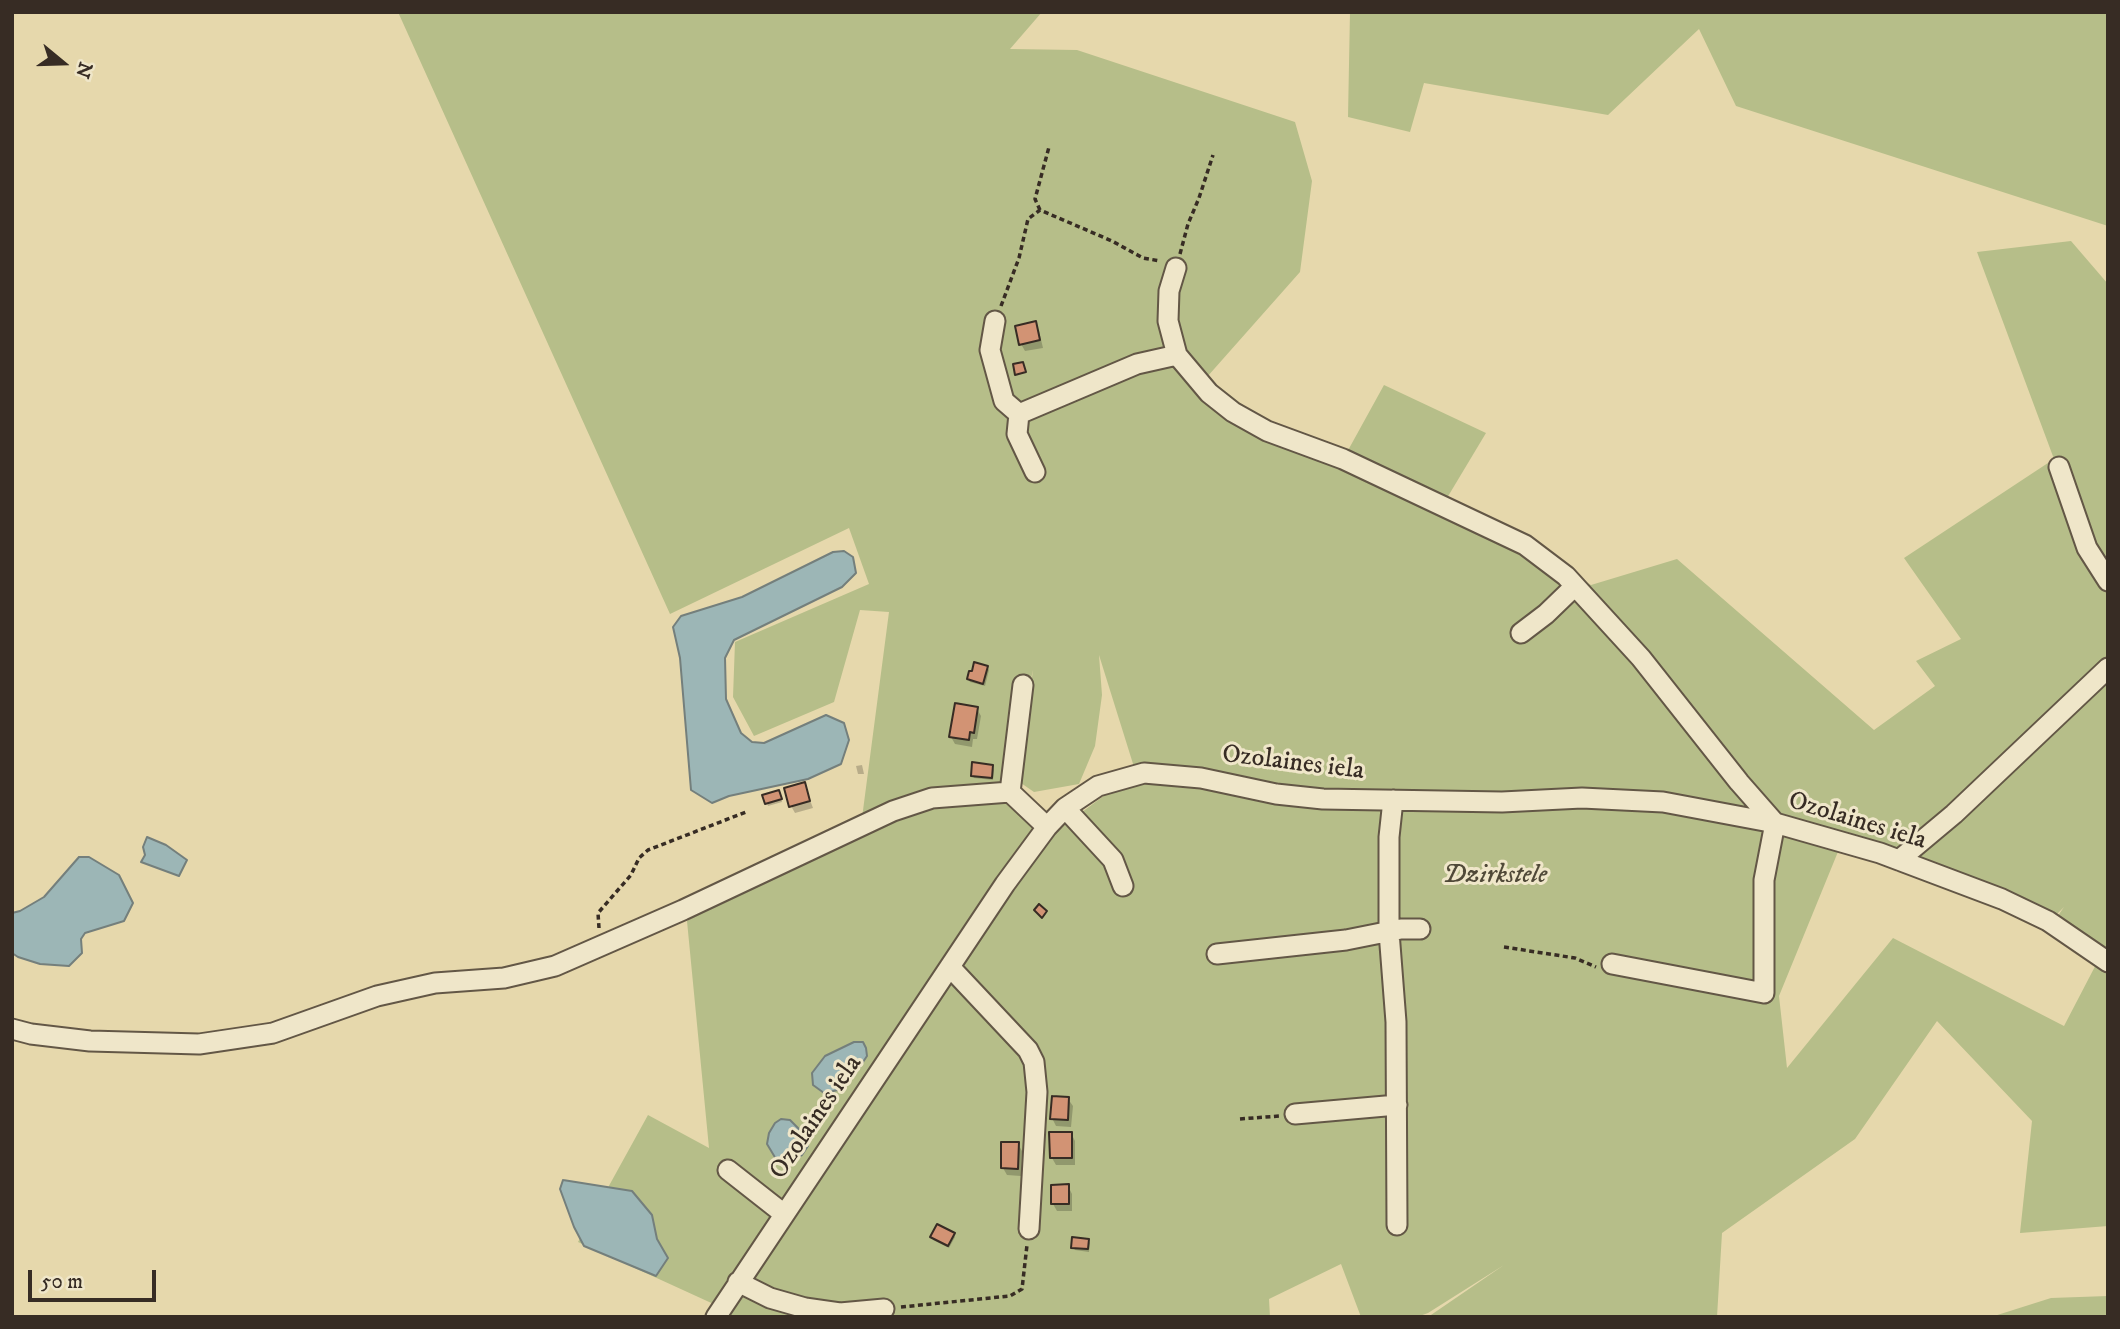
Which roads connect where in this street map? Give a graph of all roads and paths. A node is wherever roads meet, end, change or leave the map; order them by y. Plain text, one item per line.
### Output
1 (1049, 147) dead end
2 (1213, 155) dead end
3 (1040, 210) junction
4 (1176, 268) junction
5 (995, 321) joint
6 (1177, 355) junction
7 (1019, 414) junction
8 (2059, 467) dead end
9 (1035, 472) dead end
10 (2108, 581) edge
11 (1576, 586) junction
12 (1521, 633) dead end
13 (2108, 667) edge
14 (1023, 684) dead end
15 (1010, 792) junction
16 (1393, 800) junction
17 (1065, 807) junction
18 (746, 812) dead end
19 (1775, 823) junction
20 (1047, 827) junction
21 (1899, 860) junction
22 (1122, 886) dead end
23 (1420, 929) dead end
24 (1389, 932) junction
25 (610, 942) junction
26 (1504, 947) dead end
27 (1217, 954) dead end
28 (2108, 962) edge
29 (1612, 964) joint
30 (950, 967) junction
31 (12, 1029) edge
32 (1397, 1105) junction
33 (1295, 1114) joint
34 (1240, 1119) dead end
35 (728, 1170) dead end
36 (784, 1214) junction
37 (1397, 1225) dead end
38 (1029, 1229) joint
39 (738, 1282) junction
40 (884, 1309) joint
41 (716, 1317) edge

1 - 3 path
2 - 4 path
3 - 4 path
3 - 5 path
4 - 6 street
5 - 7 street
6 - 7 street
6 - 11 street
7 - 9 street
8 - 10 street
11 - 12 street
11 - 19 street
13 - 21 street
14 - 15 street
15 - 20 street
15 - 25 street
16 - 17 street, Ozolaines iela
16 - 19 street, Ozolaines iela
16 - 24 street
17 - 20 street, Ozolaines iela
17 - 22 street
18 - 25 path
19 - 21 street, Ozolaines iela
19 - 29 street
20 - 30 street, Ozolaines iela
21 - 28 street, Ozolaines iela
23 - 24 street
24 - 27 street
24 - 32 street
25 - 31 street
26 - 29 path
30 - 36 street, Ozolaines iela
30 - 38 street
32 - 33 street
32 - 37 street
33 - 34 path
35 - 36 street
36 - 39 street, Ozolaines iela
38 - 40 path
39 - 40 street
39 - 41 street, Ozolaines iela

